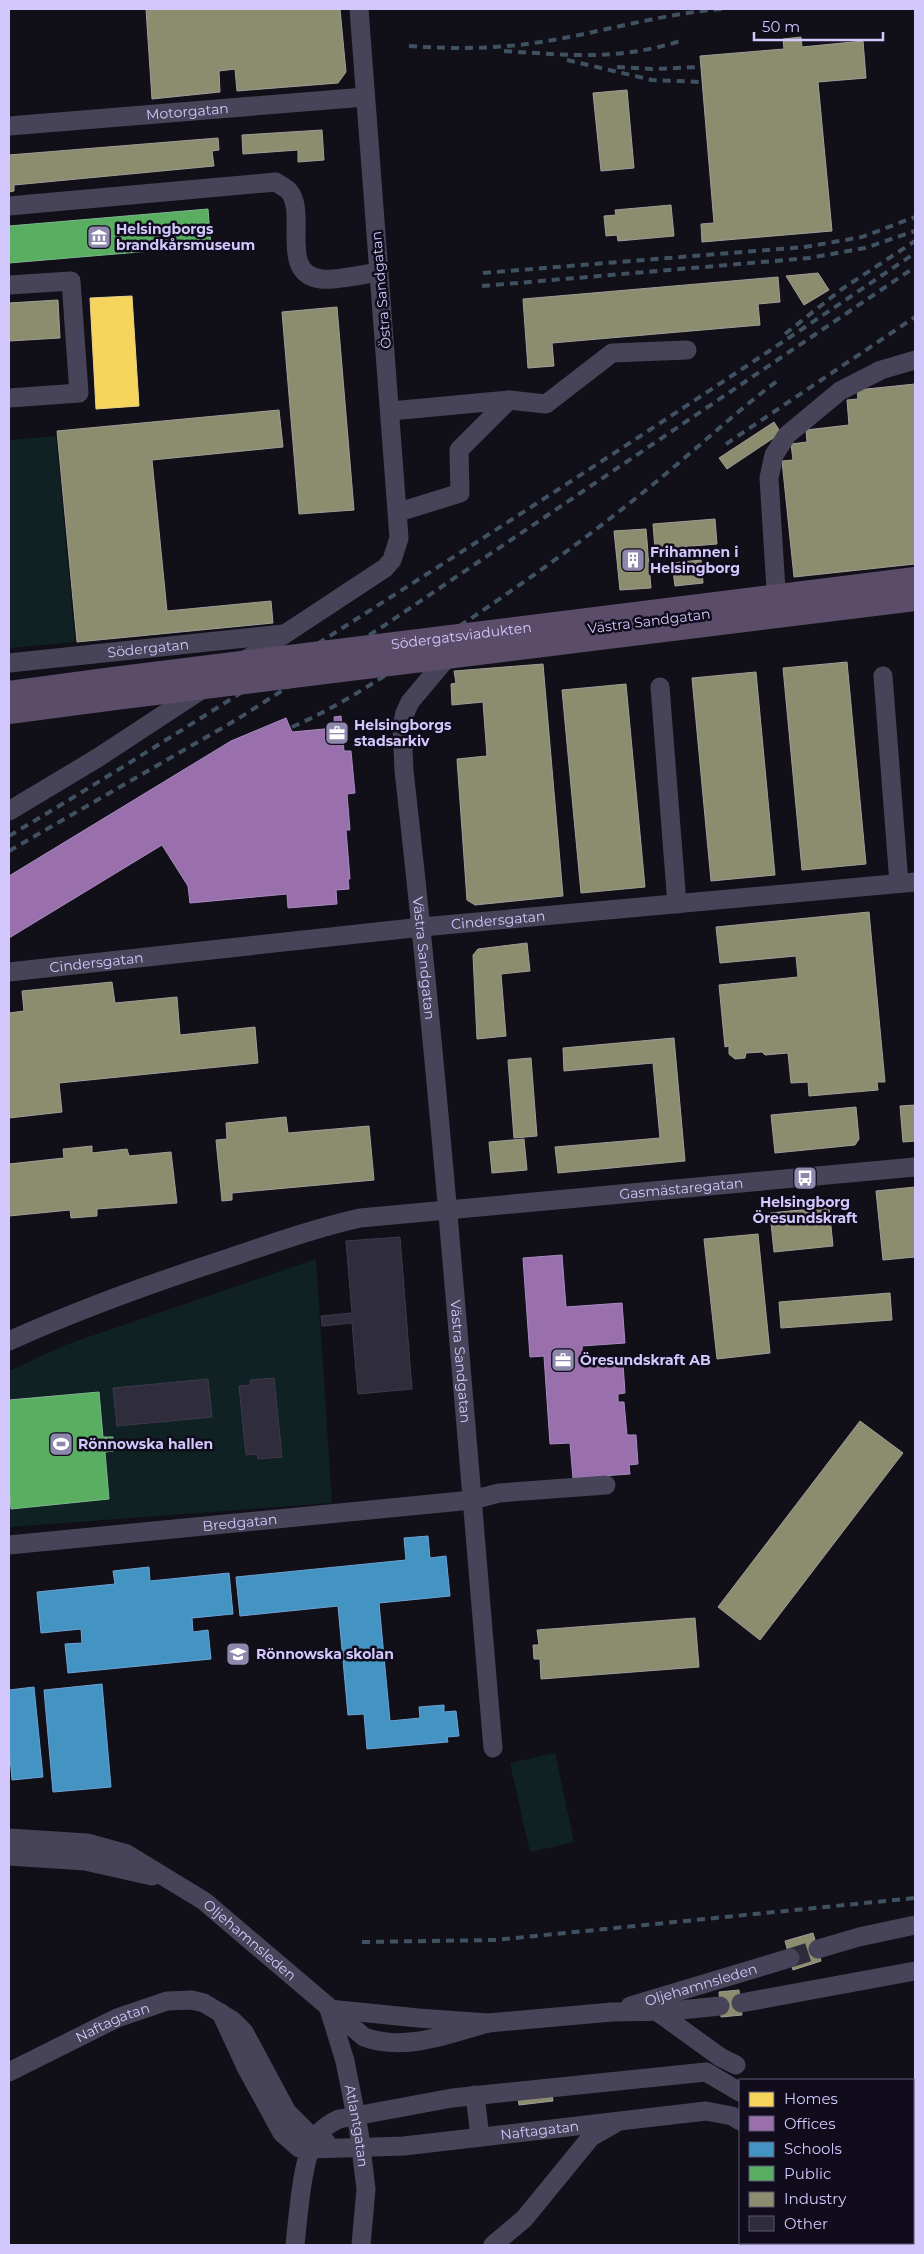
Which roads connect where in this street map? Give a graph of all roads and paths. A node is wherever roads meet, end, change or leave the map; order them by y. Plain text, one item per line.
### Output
1 (359, 9) edge
2 (365, 97) junction
3 (9, 126) edge
4 (9, 206) edge
5 (379, 272) junction
6 (9, 285) edge
7 (688, 350) dead end
8 (915, 360) edge
9 (9, 398) edge
10 (509, 400) junction
11 (391, 411) junction
12 (399, 512) junction
13 (915, 579) edge
14 (915, 586) edge
15 (915, 599) edge
16 (778, 605) junction
17 (287, 633) junction
18 (9, 663) edge
19 (883, 676) dead end
20 (660, 687) dead end
21 (114, 688) junction
22 (9, 693) edge
23 (9, 712) edge
24 (9, 811) edge
25 (907, 882) edge
26 (677, 904) junction
27 (422, 927) junction
28 (9, 972) edge
29 (915, 1167) edge
30 (448, 1210) junction
31 (9, 1341) edge
32 (606, 1485) dead end
33 (472, 1500) junction
34 (9, 1545) edge
35 (494, 1748) dead end
36 (9, 1838) edge
37 (9, 1856) edge
38 (166, 1879) junction
39 (915, 1925) edge
40 (818, 1949) tunnel mouth
41 (790, 1958) tunnel mouth
42 (915, 1971) edge
43 (741, 2003) dead end
44 (651, 2006) junction
45 (720, 2006) dead end
46 (329, 2009) junction
47 (488, 2023) junction
48 (736, 2065) dead end
49 (9, 2072) edge
50 (739, 2091) edge
51 (475, 2095) junction
52 (621, 2120) junction
53 (739, 2120) edge
54 (480, 2137) junction
55 (313, 2143) junction
56 (295, 2245) edge
57 (361, 2245) edge
58 (494, 2245) edge

1 - 2 street, Östra Sandgatan
2 - 3 street, Motorgatan
2 - 5 street, Östra Sandgatan
4 - 5 street
5 - 11 street, Östra Sandgatan
6 - 9 street
7 - 10 street
8 - 16 street
10 - 11 street
10 - 12 street
11 - 12 street, Östra Sandgatan
12 - 17 street, Östra Sandgatan
13 - 21 main road, Södergatsviadukten, bridge
14 - 16 street, Västra Sandgatan
15 - 21 main road, Södergatsviadukten, bridge
16 - 27 street, Västra Sandgatan
17 - 18 street, Södergatan
17 - 24 street
19 - 25 street
20 - 26 street
21 - 22 main road, Södergatsviadukten
21 - 23 main road, Södergatsviadukten
25 - 26 street, Cindersgatan
26 - 27 street, Cindersgatan
27 - 28 street, Cindersgatan
27 - 30 street, Västra Sandgatan
29 - 30 street, Gasmästaregatan
30 - 31 street
30 - 33 street, Västra Sandgatan
32 - 33 street, Bredgatan
33 - 34 street, Bredgatan
33 - 35 street, Västra Sandgatan
36 - 38 street, Oljehamnsleden
37 - 38 street, Oljehamnsleden
38 - 46 street, Oljehamnsleden
39 - 40 street
41 - 44 street, Oljehamnsleden
42 - 43 street
44 - 45 street, Oljehamnsleden
44 - 47 street, Oljehamnsleden
44 - 48 street
46 - 47 street, Oljehamnsleden
46 - 47 street, Oljehamnsleden
46 - 57 street, Atlantgatan, bridge
49 - 55 street, Naftagatan
50 - 51 street
51 - 54 street
51 - 55 street
52 - 53 street, Naftagatan
52 - 54 street, Naftagatan
52 - 58 street
54 - 55 street, Naftagatan
55 - 56 street

